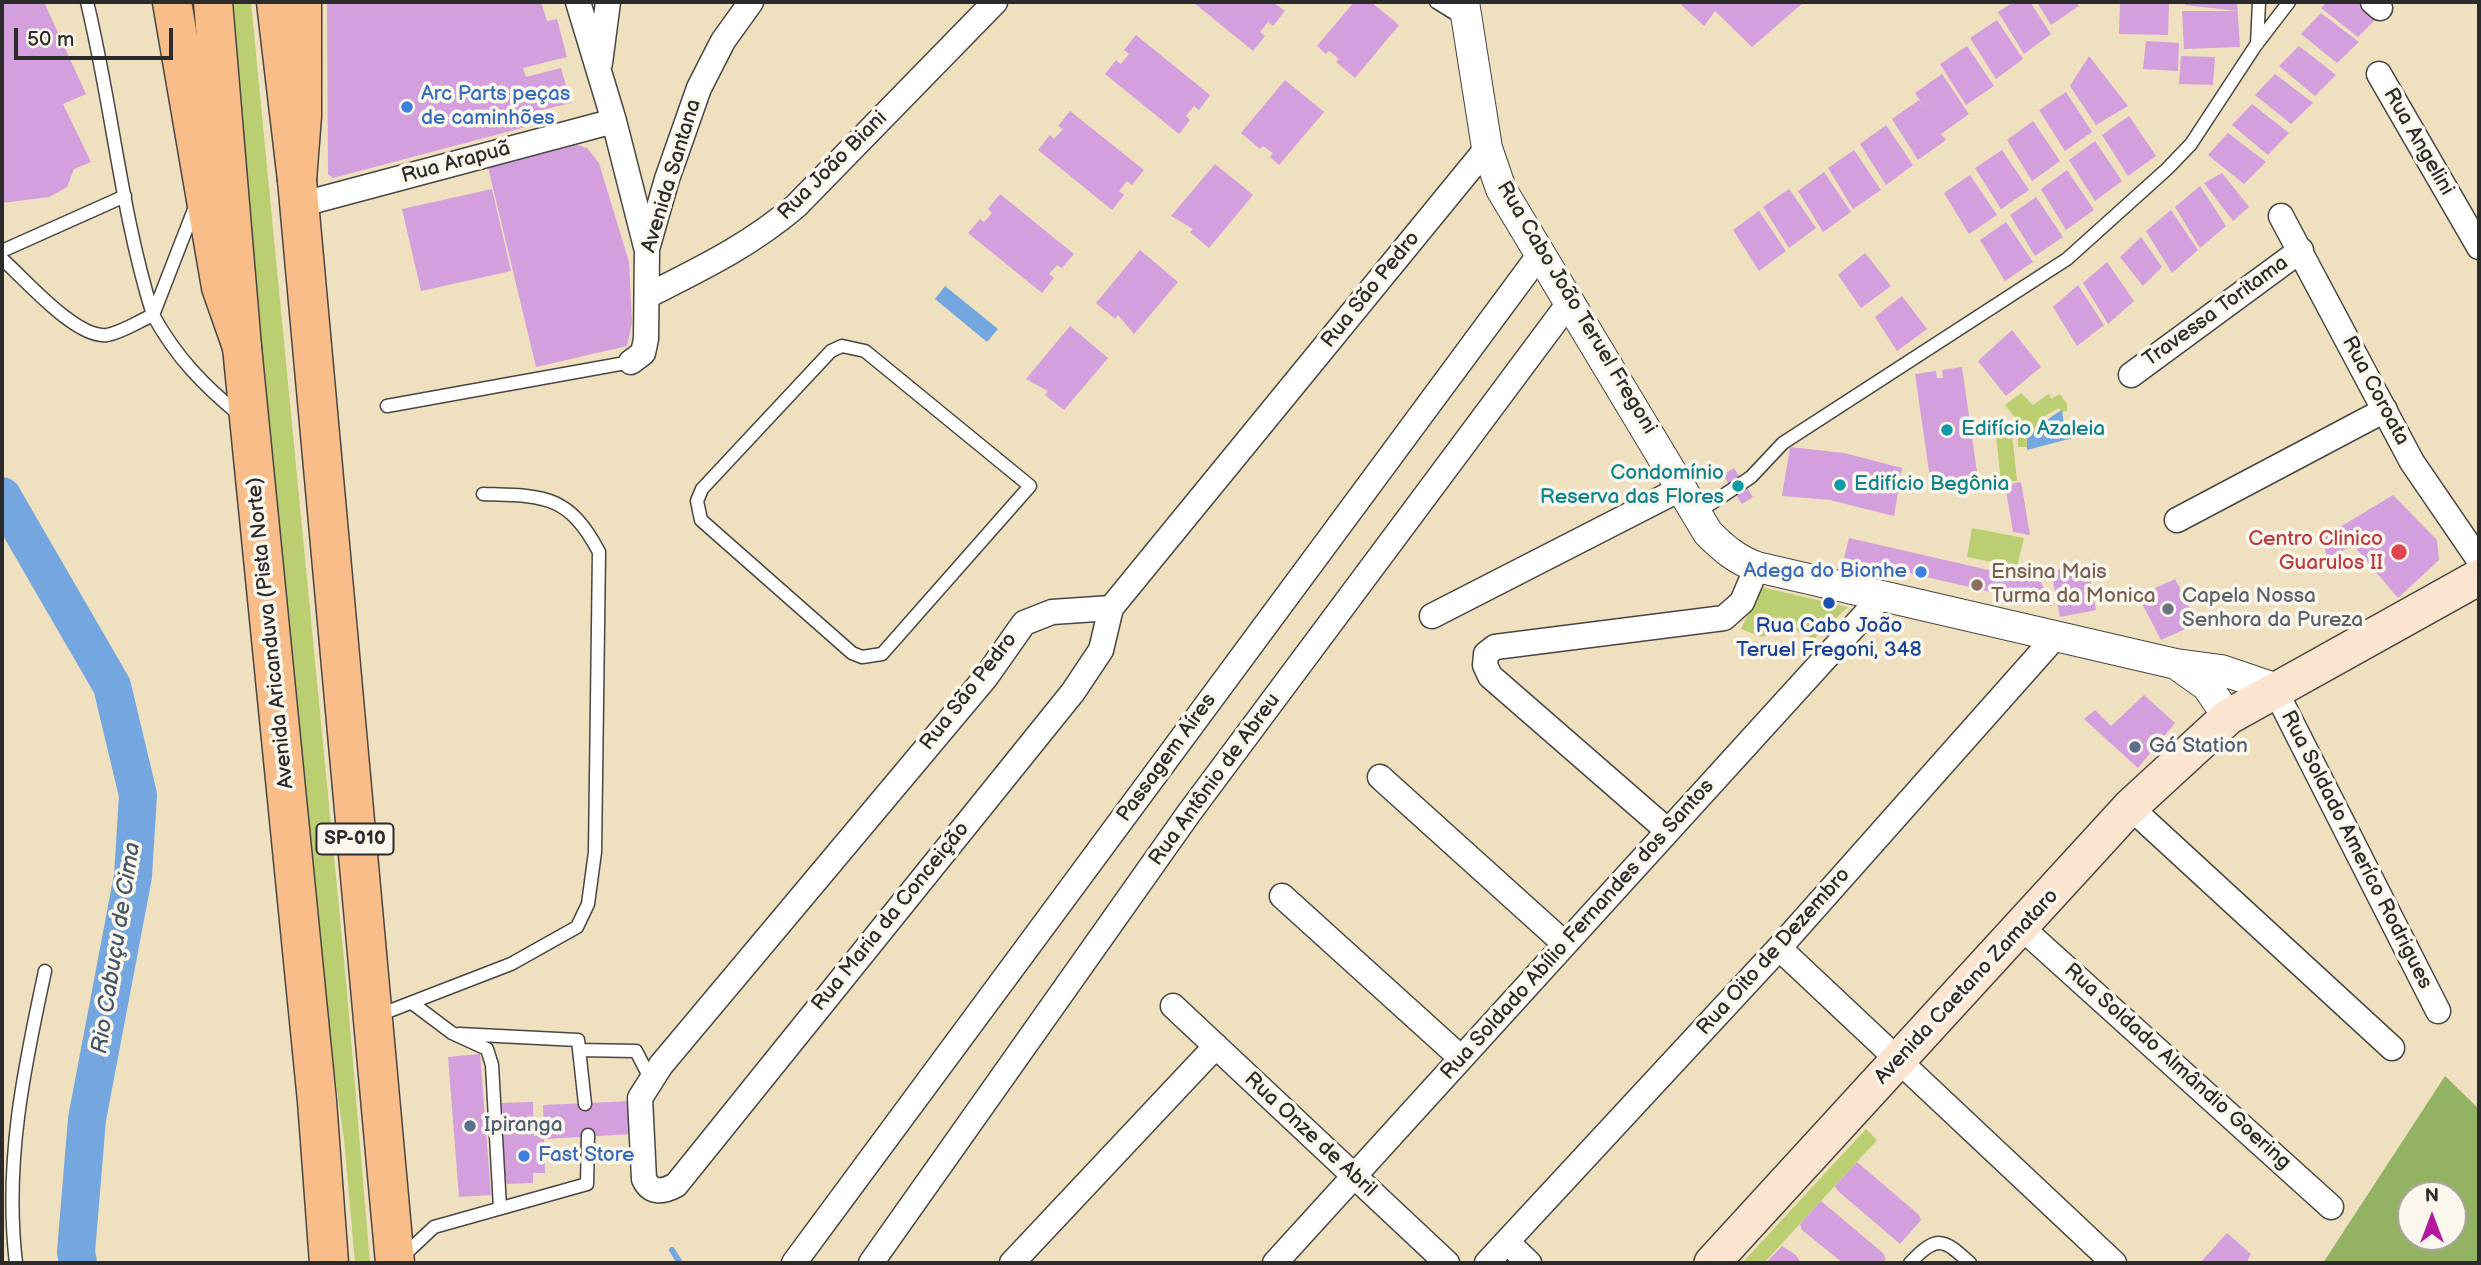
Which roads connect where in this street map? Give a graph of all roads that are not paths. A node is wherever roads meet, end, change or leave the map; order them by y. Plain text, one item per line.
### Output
1 (87, 2) edge
2 (172, 2) edge
3 (213, 2) edge
4 (276, 2) edge
5 (302, 2) edge
6 (578, 2) edge
7 (608, 2) edge
8 (751, 2) edge
9 (995, 2) edge
10 (1436, 2) edge
11 (2259, 2) edge
12 (2290, 2) edge
13 (1466, 11) edge
14 (2256, 44) junction
15 (599, 69) junction
16 (2379, 74) dead end
17 (614, 121) junction
18 (1487, 148) junction
19 (204, 186) junction
20 (298, 193) junction
21 (125, 196) junction
22 (2281, 216) dead end
23 (2479, 247) edge
24 (647, 249) junction
25 (2301, 250) junction
26 (2, 251) edge
27 (1541, 254) junction
28 (2, 259) edge
29 (647, 296) junction
30 (1569, 303) junction
31 (153, 315) junction
32 (243, 347) junction
33 (831, 351) joint
34 (631, 362) joint
35 (2131, 374) dead end
36 (387, 406) dead end
37 (2385, 410) junction
38 (250, 422) junction
39 (482, 494) dead end
40 (1690, 500) junction
41 (2177, 520) dead end
42 (2479, 560) edge
43 (1757, 567) junction
44 (2479, 577) edge
45 (1881, 597) junction
46 (1111, 608) junction
47 (1433, 616) dead end
48 (2056, 636) junction
49 (2176, 664) junction
50 (2274, 688) junction
51 (2228, 717) junction
52 (1380, 777) dead end
53 (2130, 807) junction
54 (1668, 831) junction
55 (1282, 896) dead end
56 (2022, 928) junction
57 (1565, 944) junction
58 (1779, 948) junction
59 (45, 971) dead end
60 (412, 1003) junction
61 (1174, 1006) dead end
62 (2438, 1011) dead end
63 (372, 1018) junction
64 (452, 1033) junction
65 (1216, 1046) junction
66 (2392, 1048) dead end
67 (579, 1050) junction
68 (1461, 1058) junction
69 (1899, 1060) junction
70 (650, 1080) junction
71 (585, 1104) dead end
72 (588, 1135) dead end
73 (1354, 1176) junction
74 (644, 1179) joint
75 (2331, 1206) dead end
76 (499, 1208) junction
77 (1507, 1243) junction
78 (16, 1263) edge
79 (329, 1263) edge
80 (395, 1263) edge
81 (794, 1263) edge
82 (870, 1263) edge
83 (1013, 1263) edge
84 (1275, 1263) edge
85 (1447, 1263) edge
86 (1487, 1263) edge
87 (1529, 1263) edge
88 (1712, 1263) edge
89 (1910, 1263) edge
90 (1970, 1263) edge
91 (2114, 1263) edge

1 - 21 lane
2 - 19 highway
3 - 32 highway, Avenida Aricanduva (Pista Norte)
4 - 20 highway
5 - 20 highway
6 - 15 street
7 - 15 street
8 - 24 street, Avenida Santana
9 - 29 street, Rua João Biani
10 - 13 lane
11 - 14 lane
12 - 14 lane
13 - 18 street, Rua Cabo João Teruel Fregoni
14 - 40 lane
15 - 17 street
16 - 23 street, Rua Angelini
17 - 20 street, Rua Arapuã
17 - 24 street
18 - 27 street, Rua Cabo João Teruel Fregoni
18 - 46 street, Rua São Pedro
19 - 31 lane
19 - 32 highway
20 - 63 highway, SP-010
21 - 26 lane
21 - 31 lane
22 - 25 street, Rua Coroata
24 - 29 street, Avenida Santana
25 - 35 street, Travessa Toritama
25 - 37 street, Rua Coroata
27 - 30 street, Rua Cabo João Teruel Fregoni
27 - 81 street, Passagem Aíres
28 - 31 lane
29 - 34 street, Avenida Santana
30 - 40 street, Rua Cabo João Teruel Fregoni
30 - 82 street, Rua Antônio de Abreu
31 - 38 lane
32 - 38 highway, Avenida Aricanduva (Pista Norte)
33 - 33 lane
34 - 36 lane, Avenida Santana
37 - 41 street
37 - 42 street, Rua Coroata
38 - 79 highway, Avenida Aricanduva (Pista Norte) / SP-010
39 - 60 lane
40 - 43 street, Rua Cabo João Teruel Fregoni
40 - 47 street
43 - 45 street, Rua Cabo João Teruel Fregoni
43 - 54 street
44 - 50 main road
45 - 48 street, Rua Cabo João Teruel Fregoni
45 - 54 street, Rua Soldado Abílio Fernandes dos Santos
46 - 70 street, Rua São Pedro
46 - 74 street, Rua Maria da Conceição
48 - 49 street, Rua Cabo João Teruel Fregoni
48 - 58 street, Rua Oito de Dezembro
49 - 50 street, Rua Cabo João Teruel Fregoni
49 - 51 street, Rua Cabo João Teruel Fregoni
50 - 51 main road
50 - 62 street, Rua Soldado Ameríco Rodrigues
51 - 53 main road, Avenida Caetano Zamataro
52 - 57 street
53 - 56 main road, Avenida Caetano Zamataro
53 - 66 street
54 - 57 street, Rua Soldado Abílio Fernandes dos Santos
55 - 68 street
56 - 69 main road, Avenida Caetano Zamataro
56 - 75 street, Rua Soldado Almândio Goering
57 - 68 street, Rua Soldado Abílio Fernandes dos Santos
58 - 69 street
58 - 77 street, Rua Oito de Dezembro
59 - 78 lane
60 - 63 lane
60 - 64 lane
61 - 65 street, Rua Onze de Abril
63 - 80 highway, SP-010
64 - 67 lane
64 - 76 lane
65 - 73 street, Rua Onze de Abril
65 - 83 street
67 - 70 lane
67 - 71 lane
68 - 73 street, Rua Soldado Abílio Fernandes dos Santos
69 - 88 main road, Avenida Caetano Zamataro
69 - 91 street
70 - 74 street, Rua São Pedro
72 - 76 lane
73 - 84 street, Rua Soldado Abílio Fernandes dos Santos
73 - 85 street, Rua Onze de Abril
76 - 80 lane
77 - 86 street, Rua Oito de Dezembro
77 - 87 street
89 - 90 lane

